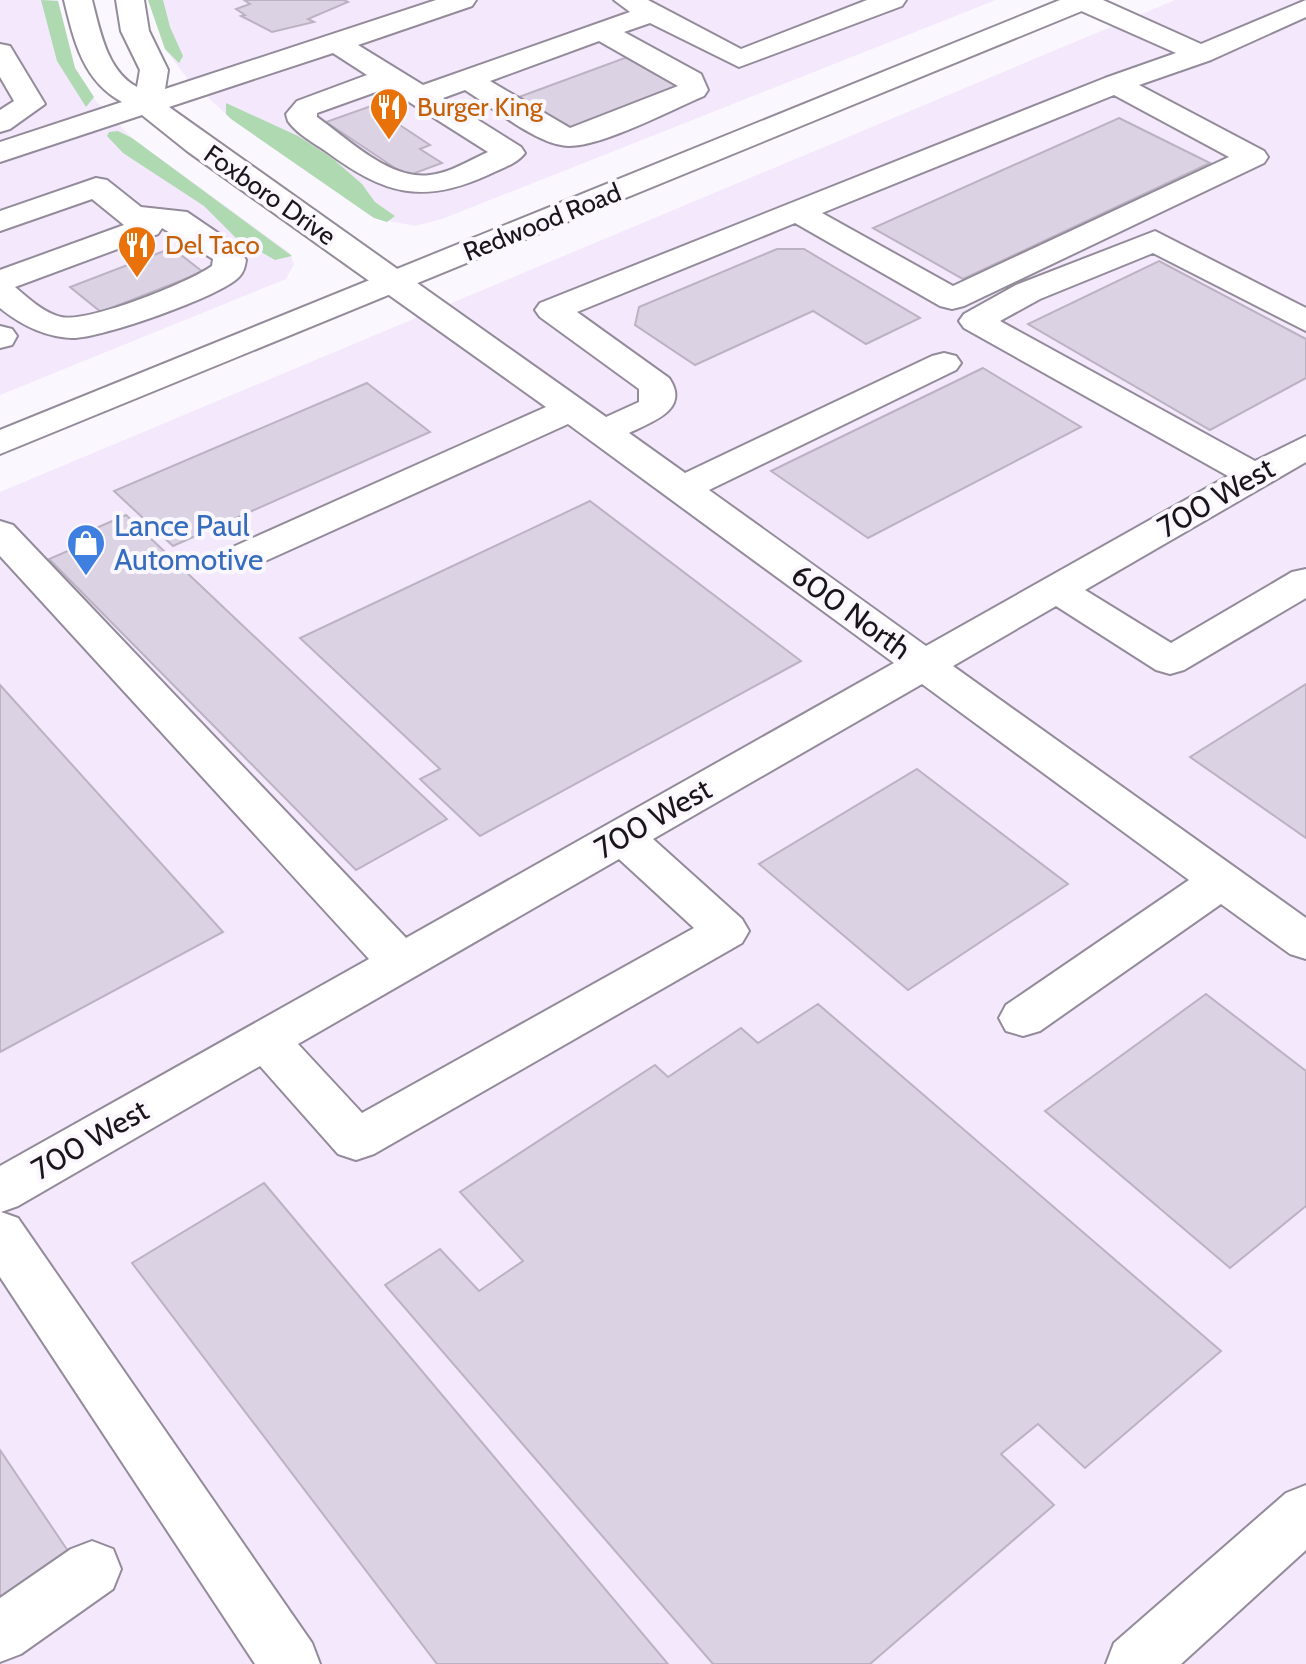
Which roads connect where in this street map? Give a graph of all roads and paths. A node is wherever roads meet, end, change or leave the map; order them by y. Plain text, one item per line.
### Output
1 (78, 0) edge
2 (130, 0) edge
3 (384, 0) edge
4 (462, 0) edge
5 (892, 0) edge
6 (1082, 0) edge
7 (640, 6) edge
8 (1306, 7) edge
9 (412, 17) junction
10 (601, 31) junction
11 (336, 43) junction
12 (0, 52) edge
13 (1201, 54) junction
14 (382, 72) junction
15 (468, 79) junction
16 (1115, 84) junction
17 (420, 96) junction
18 (148, 105) junction
19 (0, 123) edge
20 (0, 153) edge
21 (7, 211) edge
22 (800, 213) junction
23 (133, 216) junction
24 (0, 281) edge
25 (395, 282) junction
26 (0, 291) edge
27 (1306, 321) edge
28 (57, 328) junction
29 (1, 337) edge
30 (944, 363) dead end
31 (571, 409) junction
32 (602, 432) junction
33 (0, 443) edge
34 (1306, 447) edge
35 (1255, 476) junction
36 (682, 489) junction
37 (0, 533) edge
38 (249, 554) dead end
39 (1306, 581) edge
40 (1056, 589) junction
41 (922, 664) junction
42 (623, 837) junction
43 (1221, 881) junction
44 (1306, 942) edge
45 (401, 963) junction
46 (1023, 1018) dead end
47 (265, 1040) junction
48 (0, 1191) edge
49 (0, 1233) edge
50 (1306, 1512) edge
51 (92, 1569) dead end
52 (0, 1633) edge
53 (290, 1664) edge
54 (1136, 1664) edge

1 - 18 street, Foxboro Drive
2 - 18 street
3 - 9 street
4 - 9 street
5 - 7 street
6 - 13 street
6 - 25 street, Redwood Road
7 - 10 street
8 - 13 street
9 - 11 street
10 - 15 street
10 - 15 street
11 - 14 street
11 - 18 street
12 - 19 street
13 - 16 street
14 - 17 street
14 - 17 street
15 - 17 street
16 - 22 street
16 - 22 street
18 - 20 street
18 - 25 street, Foxboro Drive
21 - 23 street
22 - 32 street
23 - 24 street
23 - 28 street
25 - 31 street, 600 North
25 - 33 street, Redwood Road
26 - 28 street
27 - 35 street
28 - 29 street
30 - 36 street
31 - 32 street, 600 North
31 - 38 street
32 - 36 street, 600 North
34 - 35 street, 700 West
35 - 40 street, 700 West
36 - 41 street, 600 North
37 - 45 street
39 - 40 street
40 - 41 street, 700 West
41 - 42 street, 700 West
41 - 43 street, 600 North
42 - 45 street, 700 West
42 - 47 street
43 - 44 street, 600 North
43 - 46 street
45 - 47 street, 700 West
47 - 48 street, 700 West
49 - 53 street
50 - 54 street
51 - 52 street

